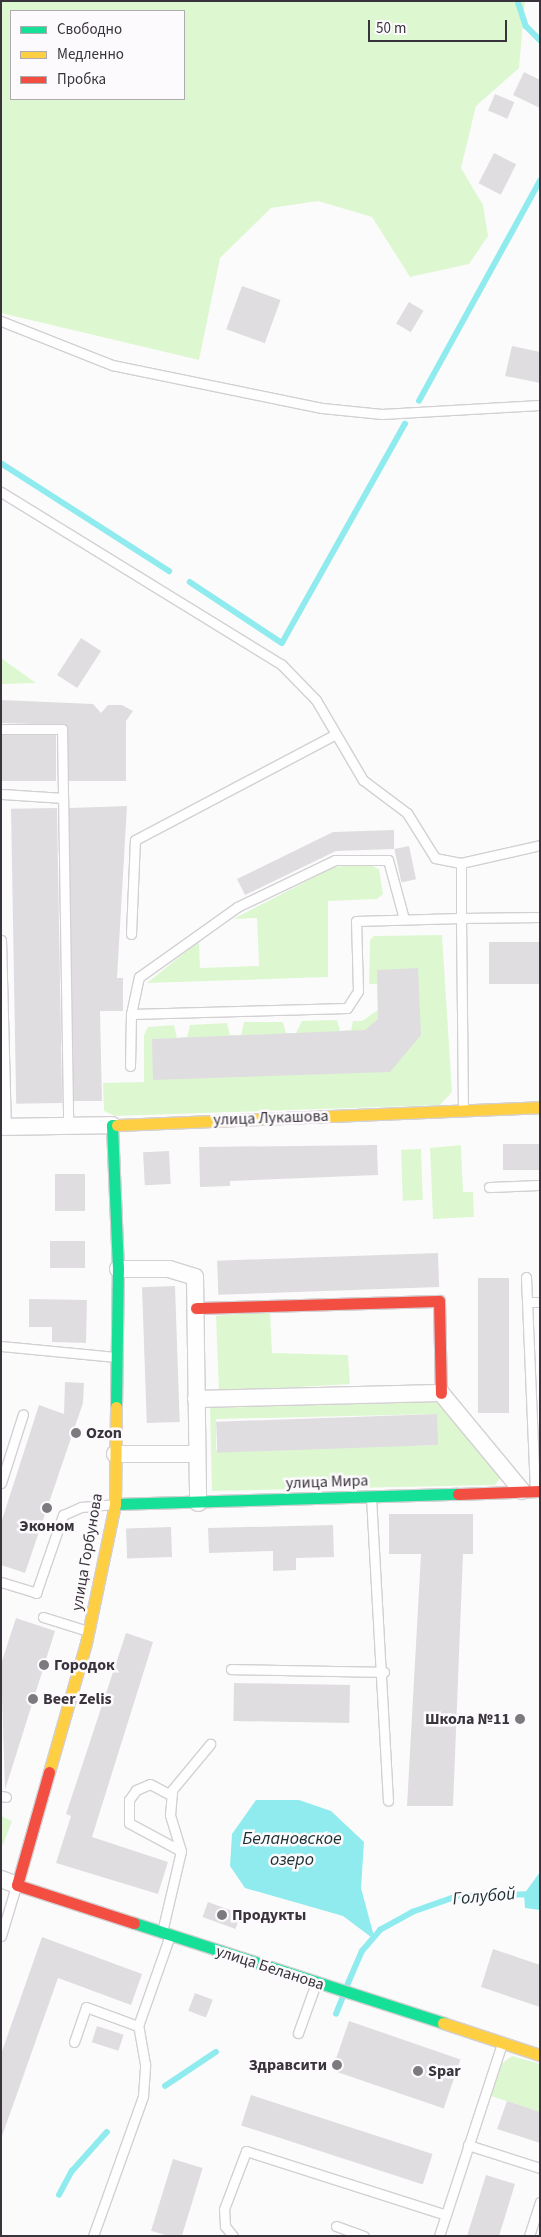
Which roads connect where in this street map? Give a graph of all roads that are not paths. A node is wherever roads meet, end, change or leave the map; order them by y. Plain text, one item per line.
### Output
1 (1, 321) edge
2 (540, 406) edge
3 (1, 492) edge
4 (1, 729) edge
5 (334, 735) junction
6 (1, 794) edge
7 (63, 798) junction
8 (540, 845) edge
9 (461, 863) junction
10 (540, 916) edge
11 (461, 918) junction
12 (404, 919) junction
13 (131, 934) dead end
14 (1, 940) edge
15 (131, 1014) junction
16 (130, 1066) dead end
17 (540, 1108) edge
18 (463, 1110) junction
19 (112, 1125) junction
20 (68, 1126) junction
21 (4, 1127) edge
22 (540, 1185) edge
23 (489, 1187) dead end
24 (118, 1269) junction
25 (526, 1277) dead end
26 (527, 1302) junction
27 (540, 1302) edge
28 (196, 1308) junction
29 (1, 1346) edge
30 (117, 1357) junction
31 (535, 1392) edge
32 (441, 1393) junction
33 (196, 1399) junction
34 (23, 1414) dead end
35 (115, 1454) junction
36 (197, 1454) junction
37 (1, 1483) edge
38 (532, 1491) edge
39 (371, 1497) junction
40 (198, 1503) junction
41 (114, 1504) junction
42 (1, 1582) edge
43 (43, 1617) dead end
44 (88, 1631) junction
45 (231, 1669) dead end
46 (384, 1672) junction
47 (210, 1744) dead end
48 (171, 1795) junction
49 (388, 1801) dead end
50 (182, 1851) junction
51 (9, 1882) edge
52 (166, 1933) junction
53 (1, 1936) edge
54 (320, 1984) junction
55 (138, 2026) junction
56 (298, 2033) dead end
57 (74, 2042) dead end
58 (502, 2043) junction
59 (540, 2055) edge
60 (468, 2144) junction
61 (540, 2168) edge
62 (540, 2202) edge
63 (446, 2215) junction
64 (537, 2224) edge
65 (336, 2226) dead end
66 (93, 2236) edge
67 (232, 2236) edge
68 (364, 2236) edge
69 (439, 2236) edge
70 (529, 2236) edge

1 - 2 lane
3 - 5 lane
4 - 7 lane
5 - 9 lane
5 - 13 lane
6 - 7 lane
7 - 20 lane
8 - 9 lane
9 - 11 lane
10 - 11 lane
11 - 12 lane
11 - 18 lane
12 - 15 lane
12 - 15 lane
14 - 21 lane
15 - 16 lane
17 - 18 street, улица Лукашова
18 - 19 street, улица Лукашова
19 - 20 street, улица Лукашова
19 - 24 street, улица Горбунова
20 - 21 street, улица Лукашова
22 - 23 lane
24 - 28 street
24 - 30 street, улица Горбунова
25 - 26 lane
26 - 27 lane
26 - 31 lane
28 - 32 street
28 - 33 street
29 - 30 lane
30 - 35 street, улица Горбунова
31 - 38 lane
32 - 33 street
32 - 38 street
33 - 36 street
34 - 37 lane
35 - 36 street
35 - 41 street, улица Горбунова
36 - 40 street
38 - 39 street, улица Мира
39 - 40 street, улица Мира
39 - 46 lane
40 - 41 street, улица Мира
41 - 42 lane
41 - 44 street, улица Горбунова
43 - 44 lane
44 - 51 street, улица Горбунова
45 - 46 lane
46 - 49 lane
47 - 48 lane
48 - 50 lane
48 - 50 lane
50 - 52 lane
51 - 52 street, улица Беланова
51 - 53 lane
52 - 54 street, улица Беланова
52 - 55 lane
54 - 56 lane
54 - 58 street, улица Беланова
55 - 57 lane
55 - 66 lane
58 - 59 street, улица Беланова
58 - 60 lane
60 - 61 lane
60 - 63 lane
62 - 64 lane
63 - 67 lane
63 - 69 lane
64 - 70 lane
65 - 68 lane

